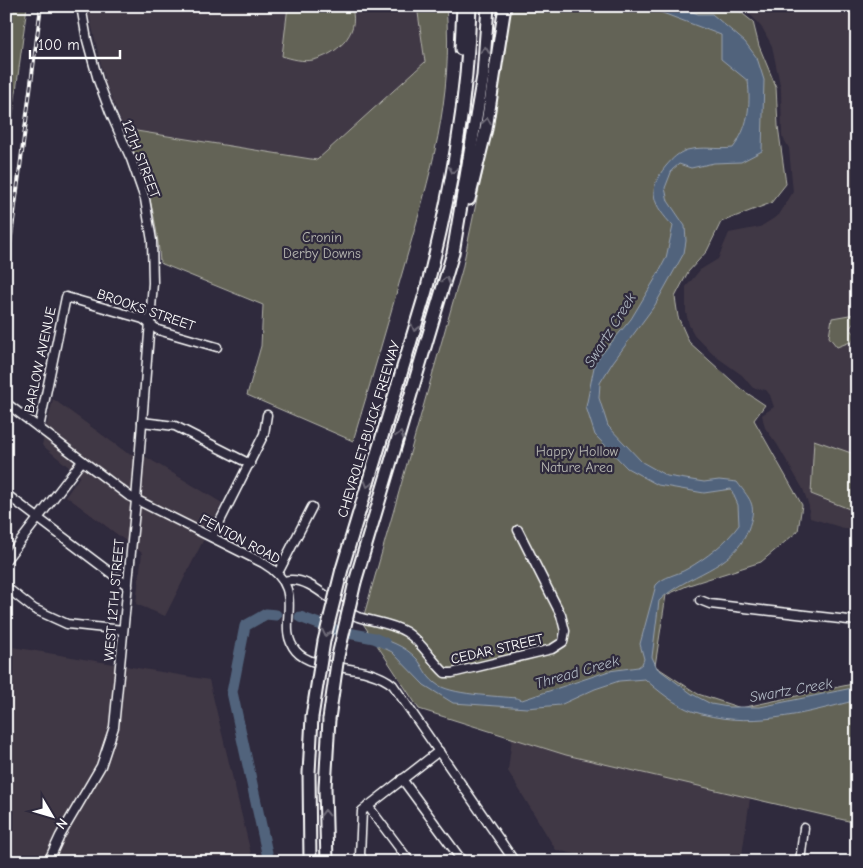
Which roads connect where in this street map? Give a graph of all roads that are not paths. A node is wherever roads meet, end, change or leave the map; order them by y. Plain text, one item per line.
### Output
1 (82, 6) edge
2 (462, 6) edge
3 (470, 6) edge
4 (488, 6) edge
5 (505, 6) edge
6 (461, 122) junction
7 (453, 253) junction
8 (66, 297) joint
9 (150, 324) junction
10 (217, 347) dead end
11 (6, 403) edge
12 (266, 415) dead end
13 (142, 422) junction
14 (39, 428) junction
15 (82, 461) junction
16 (250, 464) junction
17 (6, 494) edge
18 (136, 500) junction
19 (312, 508) dead end
20 (37, 518) junction
21 (518, 530) dead end
22 (212, 537) junction
23 (6, 560) edge
24 (278, 573) junction
25 (284, 581) junction
26 (128, 586) junction
27 (6, 587) edge
28 (700, 600) dead end
29 (857, 621) edge
30 (123, 630) junction
31 (439, 751) junction
32 (402, 779) junction
33 (368, 806) junction
34 (804, 828) dead end
35 (309, 860) edge
36 (363, 861) edge
37 (48, 862) edge
38 (327, 862) edge
39 (410, 862) edge
40 (463, 862) edge
41 (515, 862) edge
42 (800, 862) edge

1 - 9 street, 12TH STREET
2 - 6 highway
3 - 6 highway, CHEVROLET-BUICK FREEWAY
7 -> 4 highway
7 -> 5 highway
6 -> 35 highway, CHEVROLET-BUICK FREEWAY, bridge
38 -> 7 highway, bridge
8 - 9 street, BROOKS STREET
8 - 14 street, BARLOW AVENUE
9 - 10 street, BROOKS STREET
9 - 13 street, WEST 12TH STREET
11 - 14 street, FENTON ROAD
12 - 16 street
13 - 16 street
13 - 18 street, WEST 12TH STREET
14 - 15 street, FENTON ROAD
15 - 18 street, FENTON ROAD
15 - 20 street
16 - 22 street
17 - 20 street
18 - 22 street, FENTON ROAD
18 - 26 street, WEST 12TH STREET
19 - 24 street
20 - 23 street
20 - 26 street
21 - 25 street, CEDAR STREET
22 - 24 street, FENTON ROAD
24 - 25 street, FENTON ROAD
25 - 31 street, FENTON ROAD
26 - 30 street, WEST 12TH STREET
27 - 30 street
28 - 29 street
30 - 37 street, WEST 12TH STREET
31 - 32 street
31 - 41 street, FENTON ROAD
32 - 33 street
32 - 40 street
33 - 36 street
33 - 39 street
34 - 42 street

